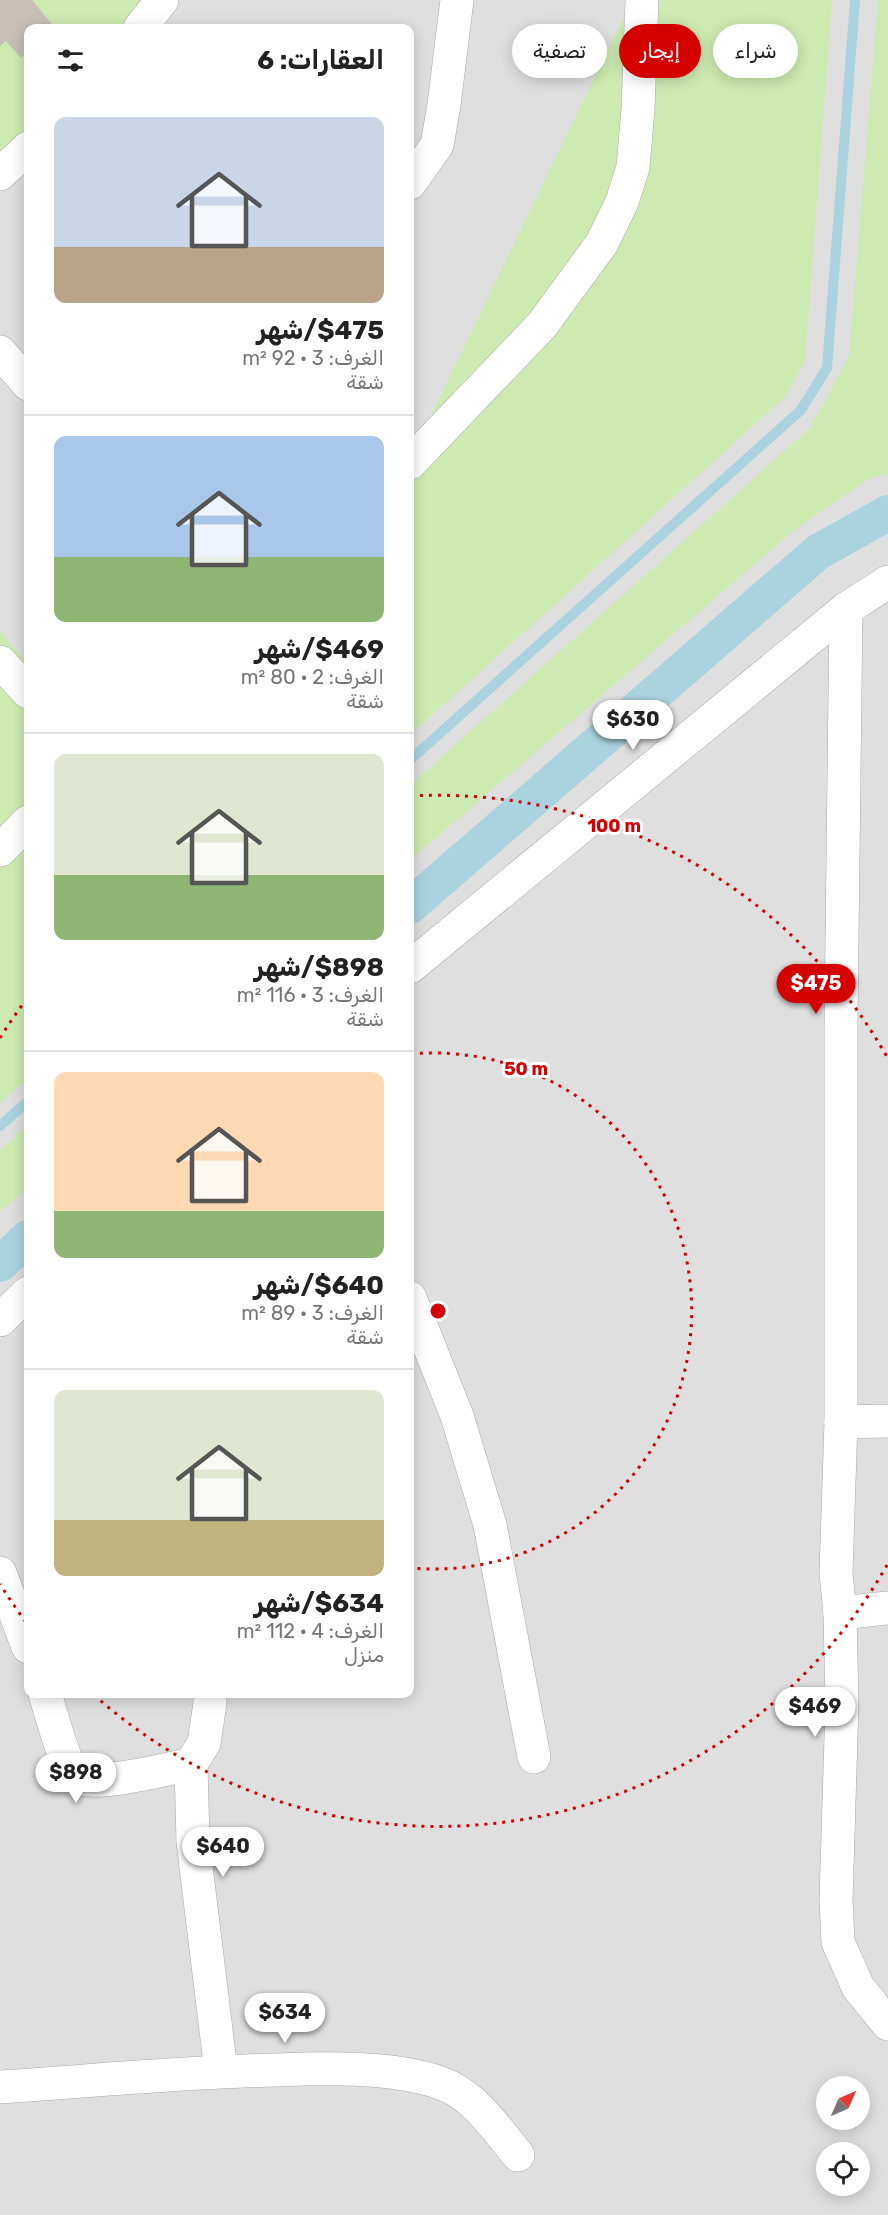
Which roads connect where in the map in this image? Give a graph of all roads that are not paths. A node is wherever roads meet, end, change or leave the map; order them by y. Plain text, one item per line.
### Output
1 (162, 0) edge
2 (457, 0) edge
3 (642, 0) edge
4 (143, 24) edge
5 (24, 152) edge
6 (0, 174) edge
7 (414, 177) edge
8 (0, 352) edge
9 (24, 379) edge
10 (414, 459) edge
11 (888, 582) edge
12 (846, 609) junction
13 (0, 662) edge
14 (24, 688) edge
15 (24, 826) edge
16 (0, 850) edge
17 (414, 965) edge
18 (414, 1308) edge
19 (888, 1421) edge
20 (841, 1422) junction
21 (0, 1573) edge
22 (888, 1608) edge
23 (840, 1613) junction
24 (24, 1636) edge
25 (46, 1698) edge
26 (210, 1698) edge
27 (534, 1757) dead end
28 (191, 1764) junction
29 (888, 2024) edge
30 (221, 2071) junction
31 (0, 2087) edge
32 (518, 2155) dead end

1 - 4 street
2 - 7 street
3 - 10 street
5 - 6 street
8 - 9 street
11 - 12 street
12 - 17 street
12 - 20 street
13 - 14 street
15 - 16 street
18 - 27 street
19 - 20 street
20 - 23 street
21 - 24 street
22 - 23 street
23 - 29 street
25 - 28 street
26 - 28 street
28 - 30 street
30 - 31 street
30 - 32 street

